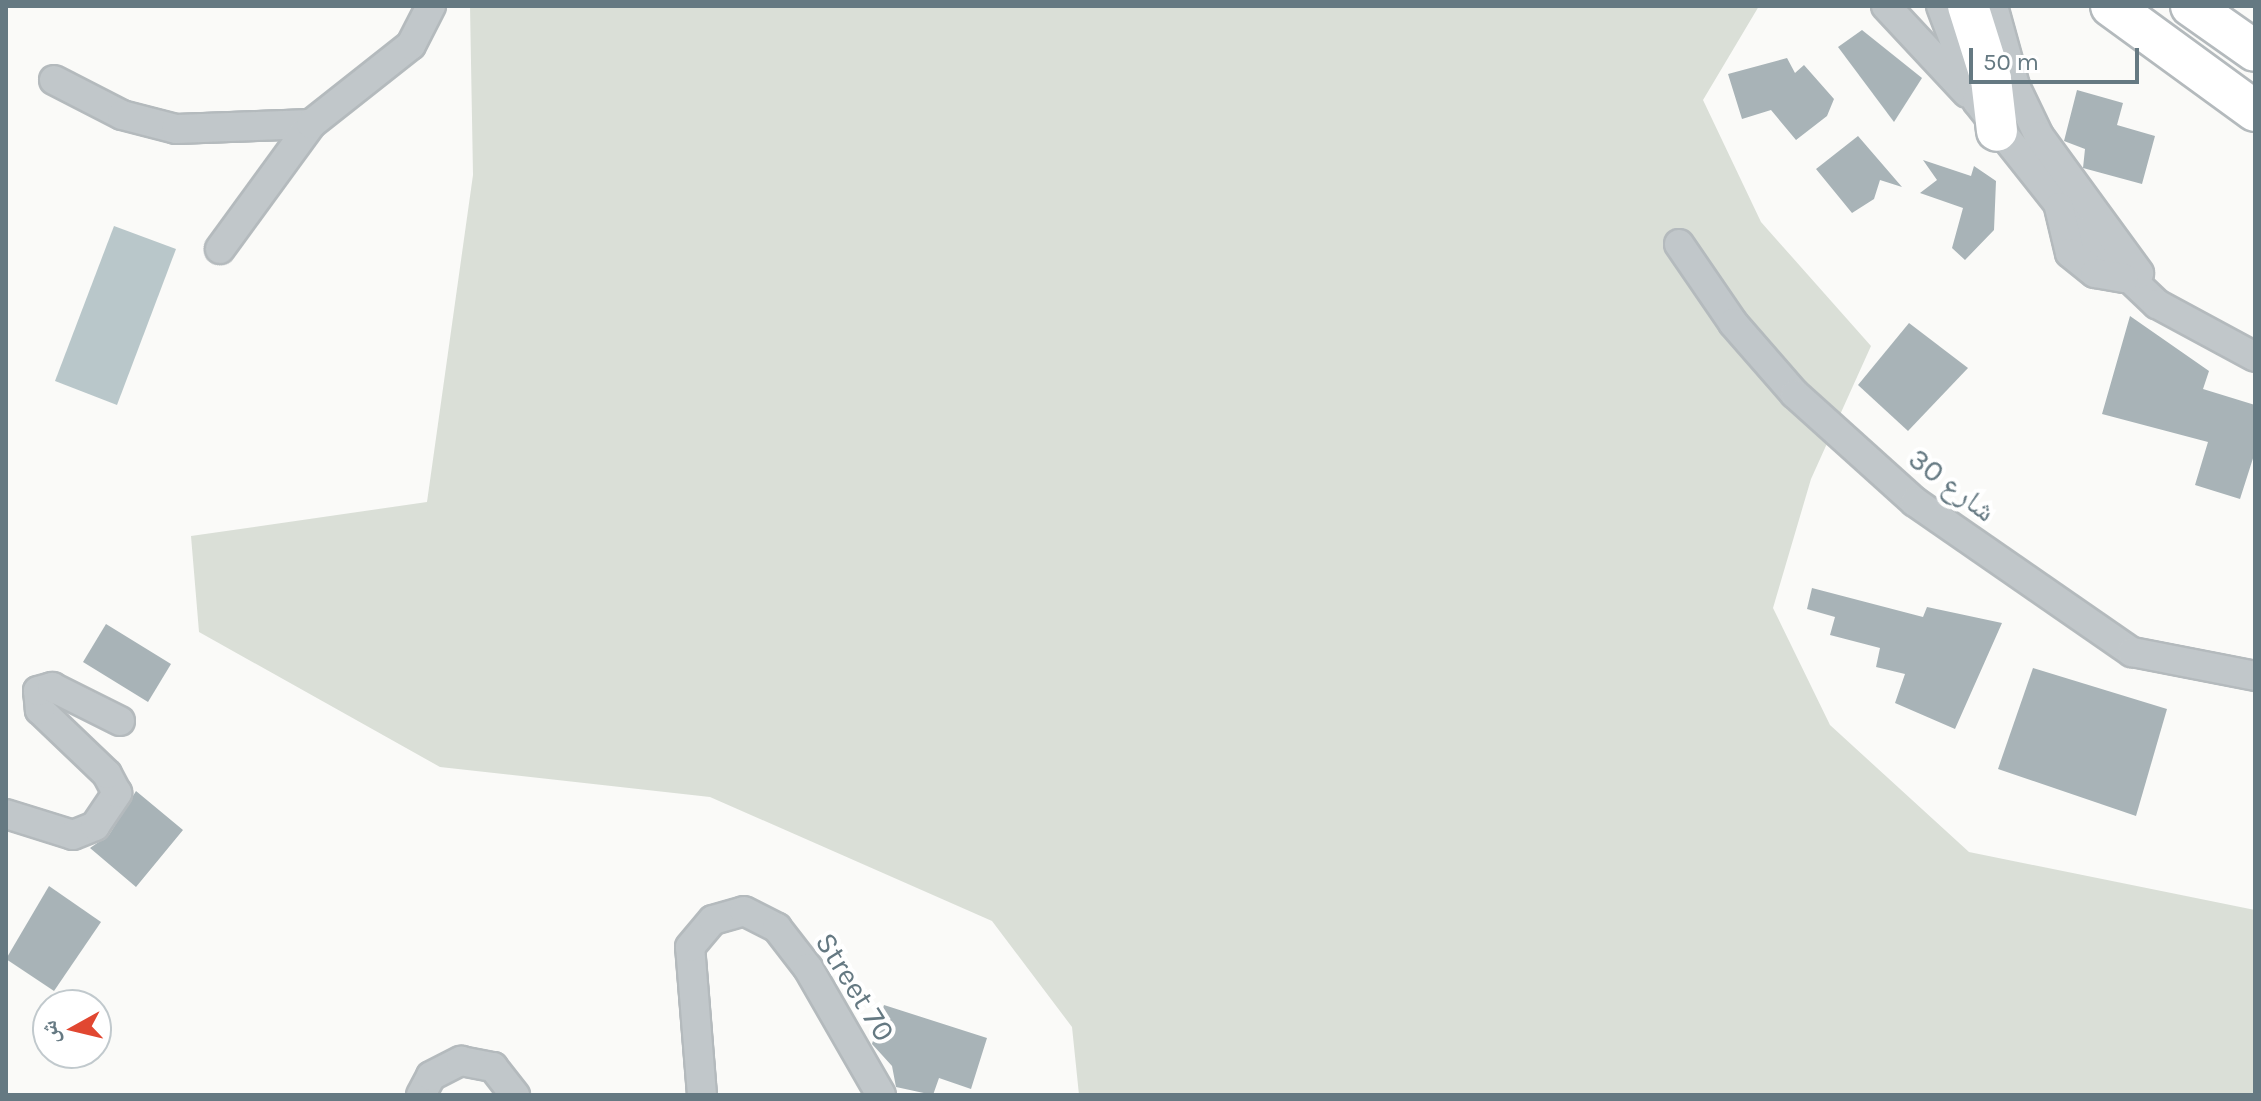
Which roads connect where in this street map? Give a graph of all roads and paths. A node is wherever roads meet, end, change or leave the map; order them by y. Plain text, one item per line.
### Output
1 (431, 6) edge
2 (1886, 6) edge
3 (1941, 6) edge
4 (1968, 6) edge
5 (1993, 6) edge
6 (2111, 6) edge
7 (2148, 6) edge
8 (2191, 6) edge
9 (2226, 6) edge
10 (2253, 60) edge
11 (54, 80) dead end
12 (2255, 111) edge
13 (1987, 116) junction
14 (311, 124) junction
15 (1679, 244) dead end
16 (220, 249) dead end
17 (2133, 284) junction
18 (2255, 357) edge
19 (2255, 676) edge
20 (120, 721) dead end
21 (6, 814) edge
22 (421, 1095) edge
23 (515, 1095) edge
24 (702, 1095) edge
25 (881, 1095) edge

1 - 14 street
2 - 13 street
3 - 13 street
4 - 13 highway
5 - 17 street
6 - 12 highway
7 - 10 highway
8 - 10 highway
9 - 10 highway
11 - 14 street
13 - 17 street
14 - 16 street
15 - 19 street, شارع 30
17 - 18 street
20 - 21 street
22 - 23 street
24 - 25 street, Street 70

